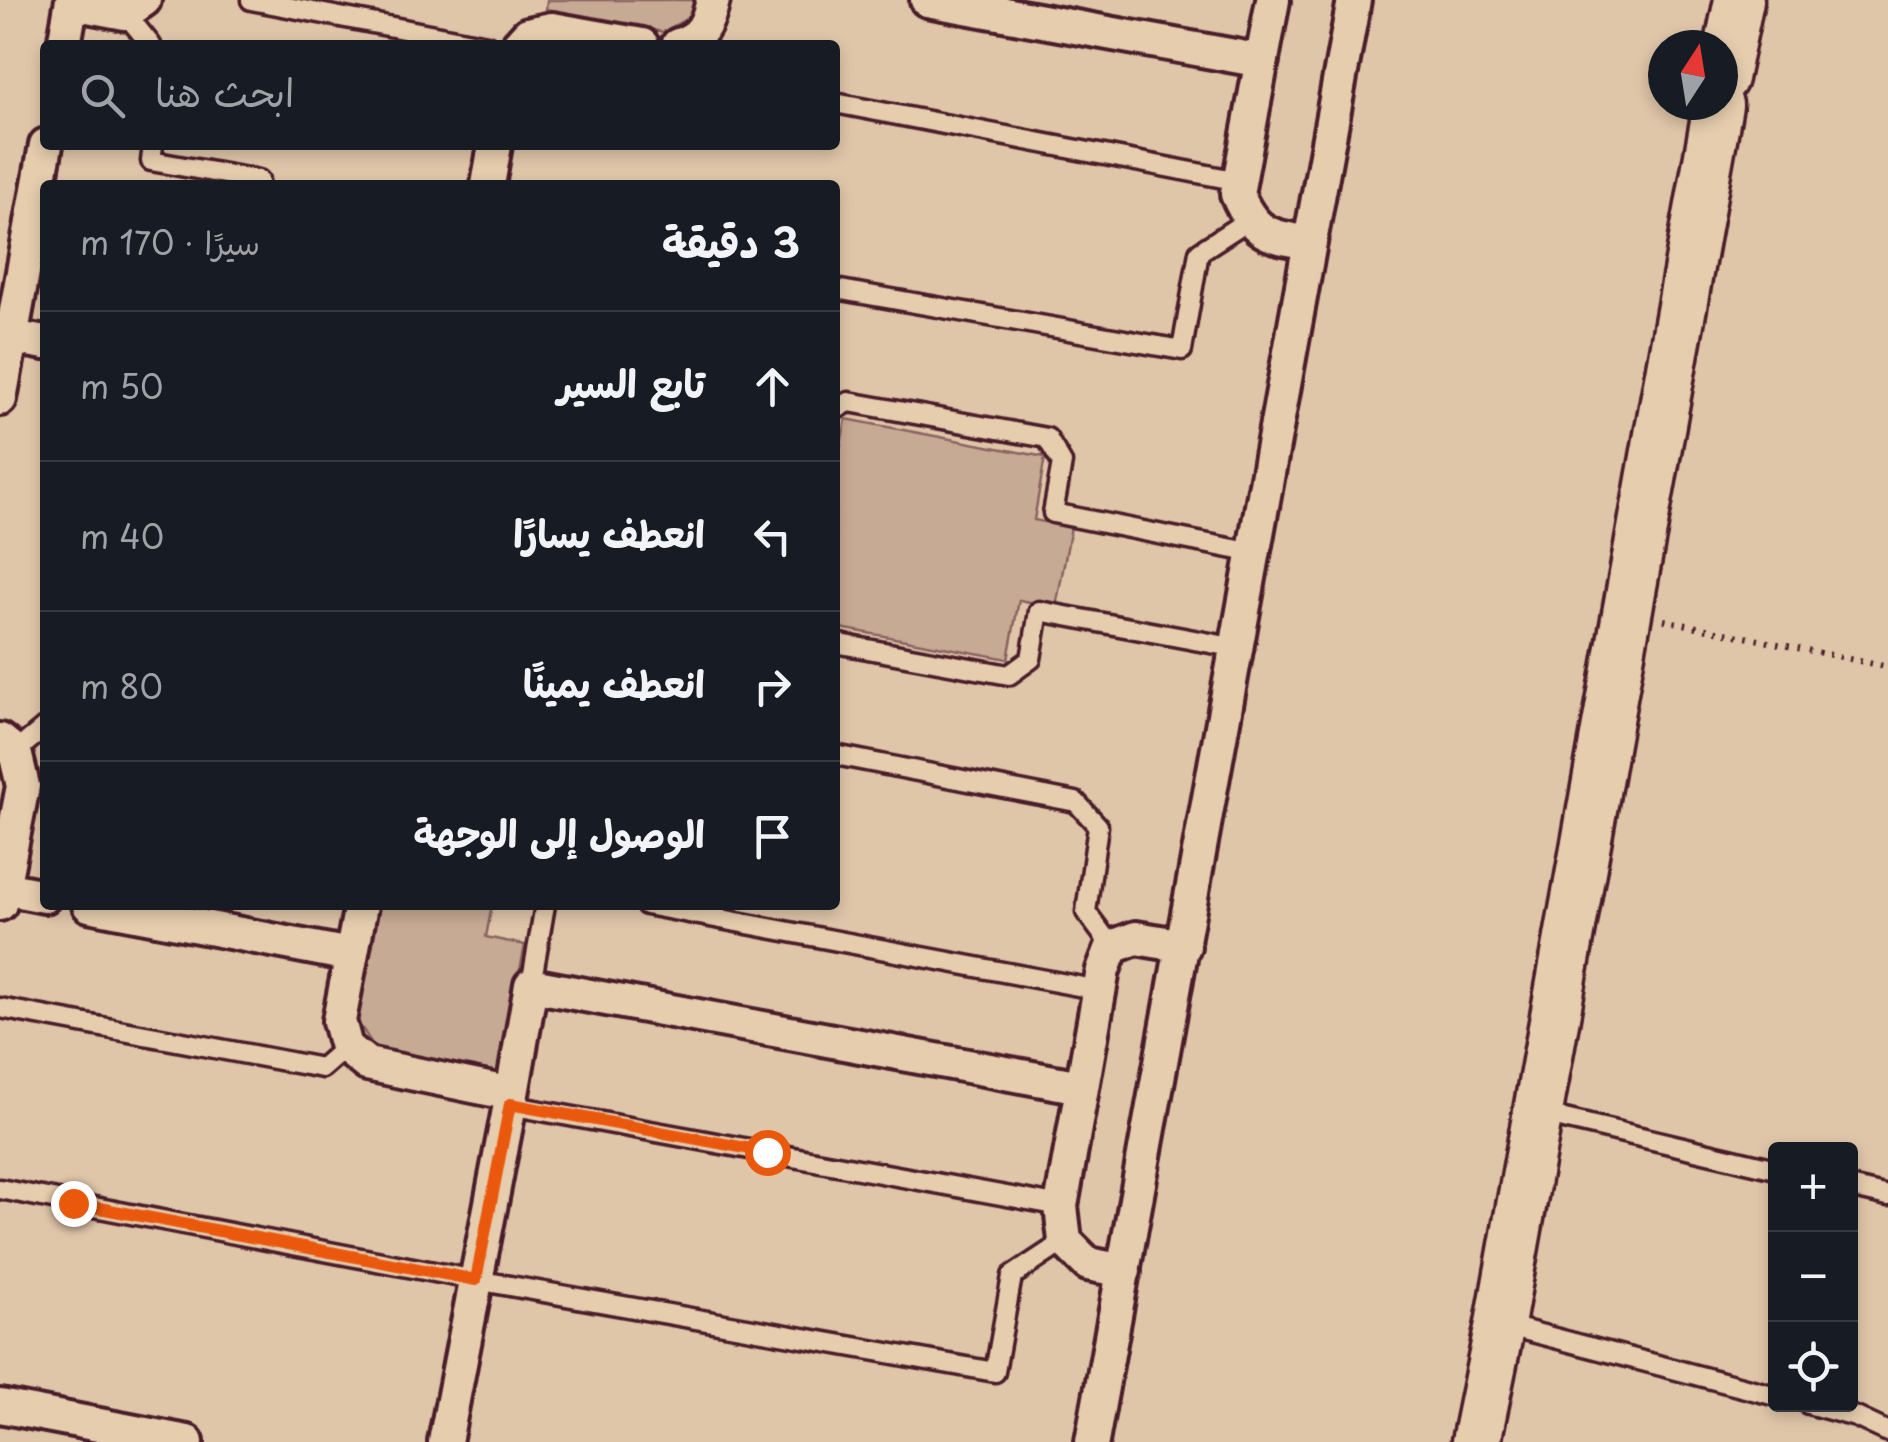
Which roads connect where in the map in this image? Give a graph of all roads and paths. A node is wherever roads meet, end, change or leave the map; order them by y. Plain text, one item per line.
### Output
1 (250, 0) edge
2 (534, 0) edge
3 (713, 0) edge
4 (927, 0) edge
5 (1272, 0) edge
6 (1354, 0) edge
7 (1739, 0) edge
8 (72, 2) edge
9 (134, 6) edge
10 (1733, 30) edge
11 (523, 39) edge
12 (65, 40) edge
13 (149, 40) edge
14 (462, 40) edge
15 (614, 40) edge
16 (693, 40) edge
17 (1262, 62) junction
18 (840, 104) edge
19 (1715, 120) edge
20 (45, 150) edge
21 (153, 150) edge
22 (495, 150) edge
23 (259, 180) dead end
24 (489, 180) edge
25 (1240, 181) junction
26 (1248, 220) junction
27 (1310, 243) junction
28 (840, 290) edge
29 (12, 337) junction
30 (40, 342) edge
31 (0, 399) edge
32 (840, 407) edge
33 (1254, 553) junction
34 (1629, 612) junction
35 (840, 644) edge
36 (1238, 648) junction
37 (1888, 667) edge
38 (40, 730) edge
39 (7, 746) edge
40 (840, 756) edge
41 (34, 788) edge
42 (2, 896) edge
43 (40, 896) edge
44 (116, 910) edge
45 (360, 910) edge
46 (544, 910) edge
47 (673, 910) edge
48 (1184, 946) junction
49 (1112, 948) junction
50 (350, 955) junction
51 (532, 985) junction
52 (1099, 990) junction
53 (0, 1008) edge
54 (346, 1047) junction
55 (1082, 1087) junction
56 (511, 1099) junction
57 (1538, 1112) junction
58 (1768, 1167) edge
59 (0, 1189) edge
60 (1858, 1189) edge
61 (1888, 1196) edge
62 (1061, 1206) junction
63 (1065, 1241) junction
64 (1124, 1270) junction
65 (476, 1280) junction
66 (1500, 1324) junction
67 (1768, 1394) edge
68 (0, 1406) edge
69 (1838, 1412) edge
70 (1888, 1432) edge
71 (187, 1442) edge
72 (445, 1442) edge
73 (1092, 1442) edge
74 (1476, 1442) edge

1 - 14 lane
2 - 11 street
3 - 16 street
4 - 17 street
5 - 17 street
6 - 27 street
7 - 10 main road
8 - 9 street
8 - 12 street
9 - 13 lane
11 - 15 street
17 - 25 street
18 - 25 lane
19 - 34 main road
20 - 29 street
21 - 23 lane
22 - 24 street
25 - 26 street
26 - 27 street
26 - 28 lane
27 - 33 street
29 - 30 street
29 - 31 street
32 - 33 lane
33 - 36 street
34 - 37 path
34 - 57 main road
35 - 36 lane
36 - 48 street
38 - 39 lane
39 - 41 street
40 - 49 lane
41 - 42 street
42 - 43 street
44 - 50 street
45 - 50 street
46 - 51 lane
47 - 52 lane
48 - 49 street
48 - 64 street
49 - 52 street
50 - 54 street
51 - 55 street
51 - 56 street
52 - 55 street
53 - 54 lane
54 - 56 street
55 - 62 street
56 - 62 lane
56 - 65 street
57 - 58 lane
57 - 66 main road
59 - 65 lane
60 - 61 lane
62 - 63 street
63 - 64 street
63 - 65 lane
64 - 73 street
65 - 72 street
66 - 67 lane
66 - 74 main road
68 - 71 street
69 - 70 lane

